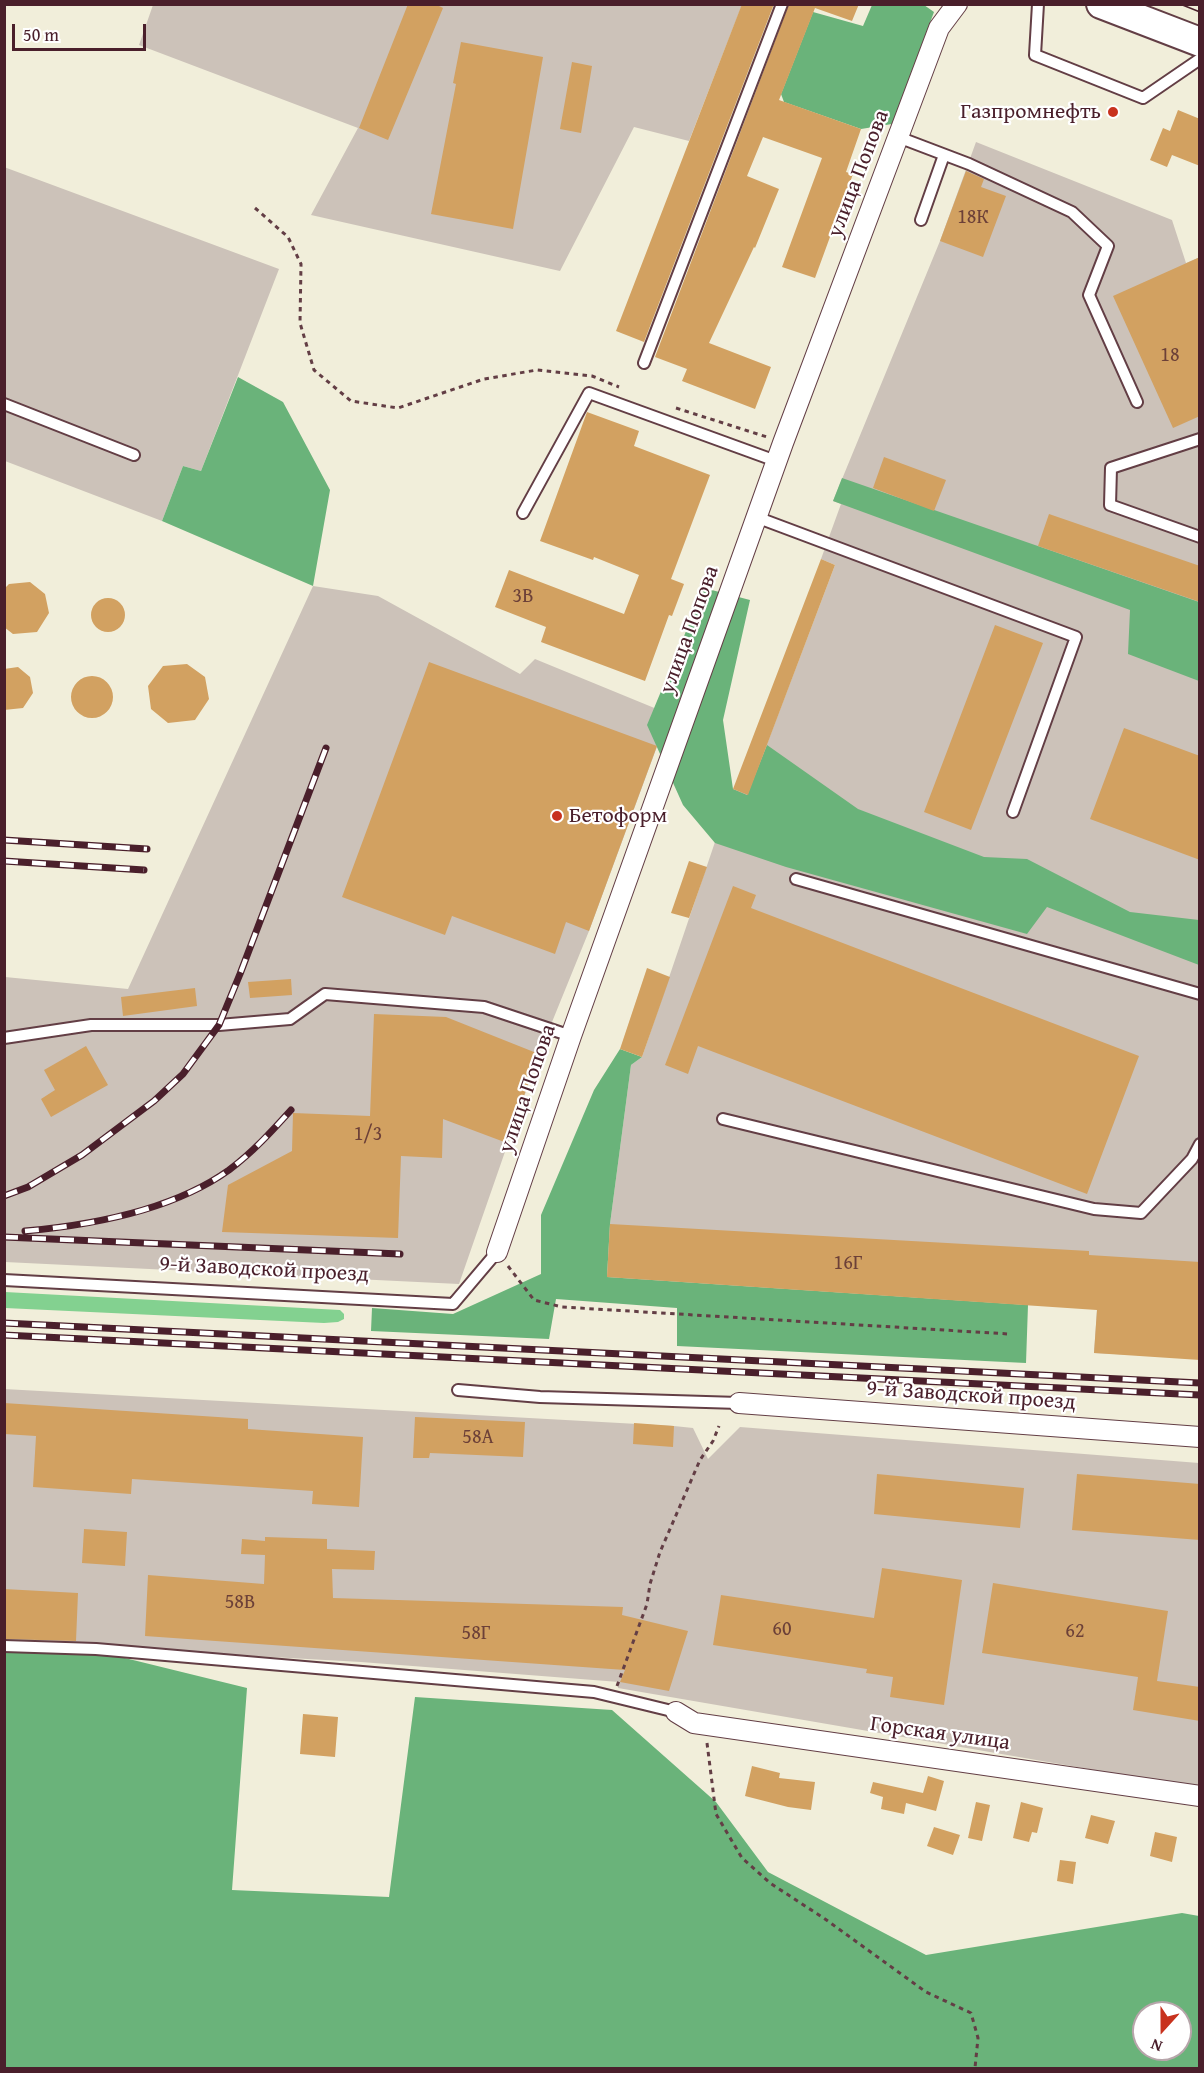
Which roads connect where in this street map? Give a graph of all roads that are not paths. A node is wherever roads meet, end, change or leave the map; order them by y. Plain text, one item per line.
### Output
1 (782, 4) edge
2 (939, 4) edge
3 (957, 4) edge
4 (1038, 4) edge
5 (1101, 4) edge
6 (939, 28) junction
7 (1200, 42) edge
8 (1200, 59) edge
9 (898, 137) junction
10 (944, 155) junction
11 (921, 220) dead end
12 (644, 363) dead end
13 (1137, 402) dead end
14 (4, 404) edge
15 (1200, 439) edge
16 (779, 452) junction
17 (134, 454) dead end
18 (523, 513) dead end
19 (756, 518) junction
20 (1200, 537) edge
21 (1013, 813) dead end
22 (796, 879) dead end
23 (1200, 994) edge
24 (571, 1036) junction
25 (4, 1038) edge
26 (723, 1119) dead end
27 (1200, 1144) edge
28 (497, 1252) joint
29 (4, 1280) edge
30 (458, 1390) dead end
31 (739, 1403) joint
32 (1200, 1437) edge
33 (4, 1646) edge
34 (676, 1712) joint
35 (1200, 1796) edge

1 - 12 lane
2 - 6 street, улица Попова
3 - 6 street, улица Попова
4 - 8 lane
5 - 7 main road
6 - 9 street, улица Попова
9 - 10 lane
9 - 16 street, улица Попова
10 - 11 lane
10 - 13 lane
14 - 17 lane
15 - 20 lane
16 - 18 lane
16 - 19 street, улица Попова
19 - 21 lane
19 - 24 street, улица Попова
22 - 23 lane
24 - 25 lane
24 - 28 street, улица Попова
26 - 27 lane
28 - 29 lane, 9-й Заводской проезд
30 - 31 lane
31 - 32 street, 9-й Заводской проезд
33 - 34 lane
34 - 35 street, Горская улица

